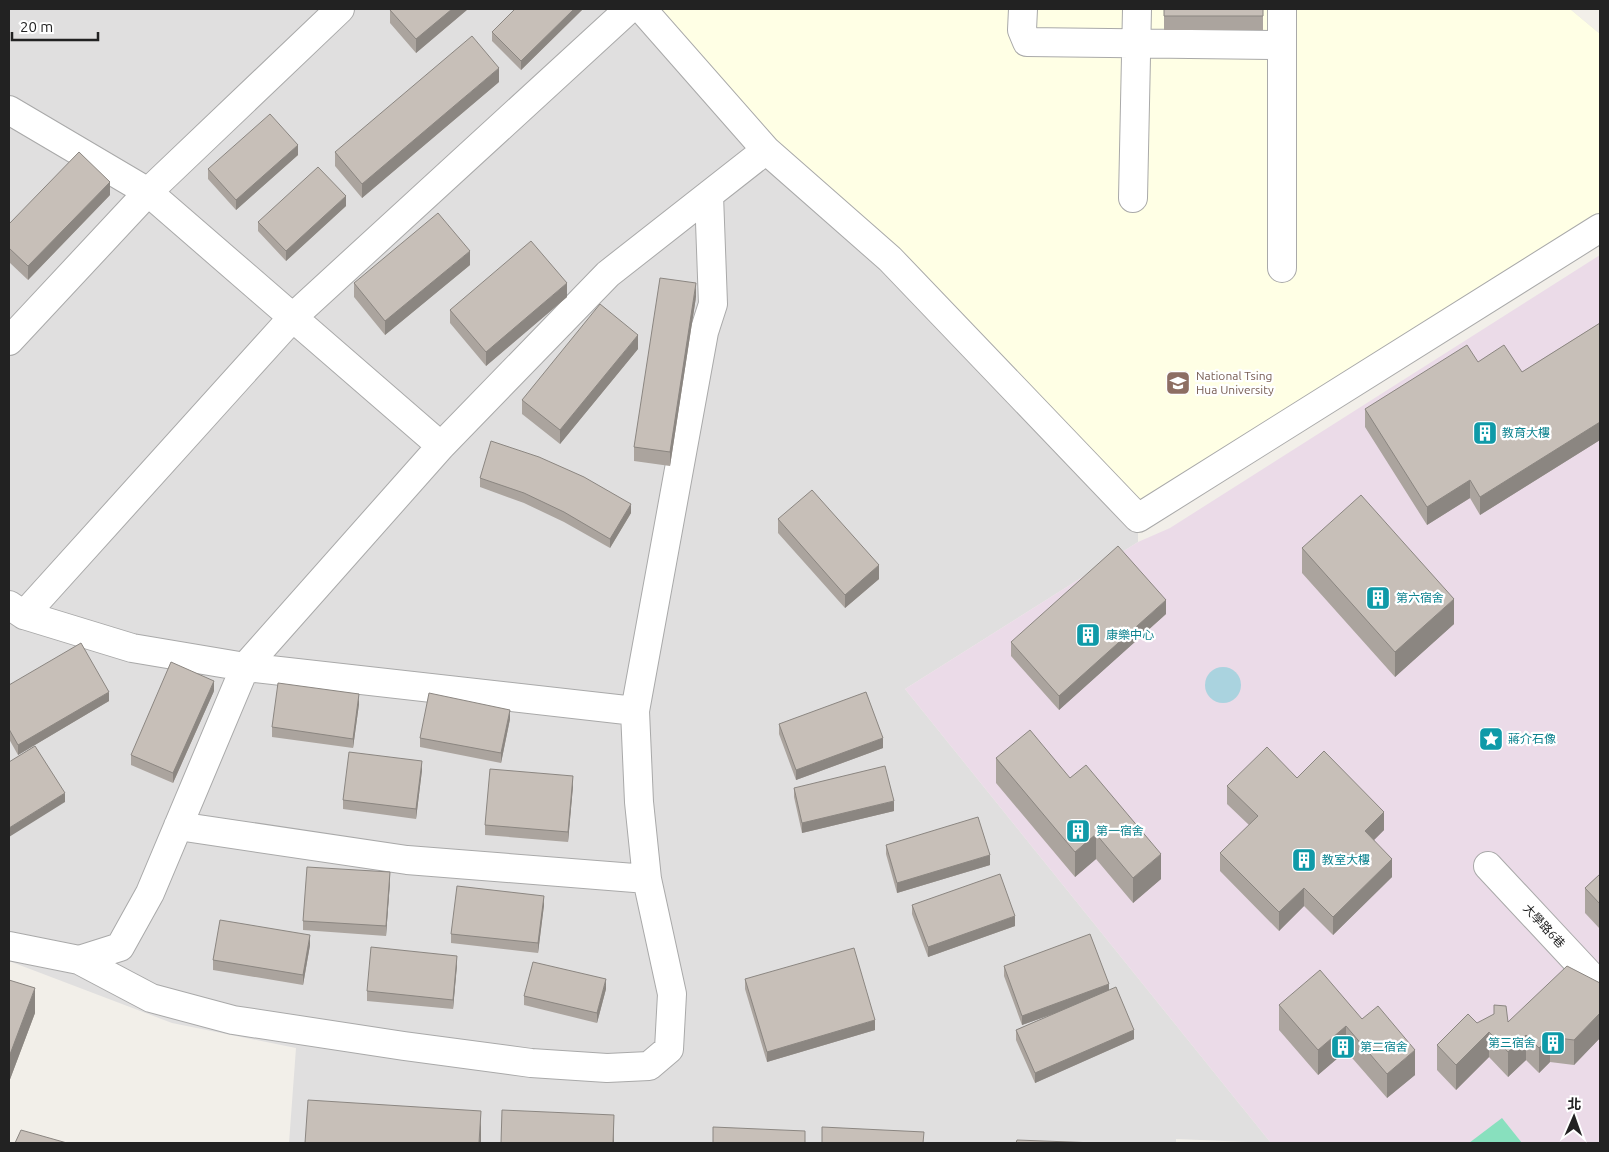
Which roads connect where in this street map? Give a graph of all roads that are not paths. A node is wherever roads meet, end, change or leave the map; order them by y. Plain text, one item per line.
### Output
1 (340, 9) edge
2 (629, 9) edge
3 (642, 9) edge
4 (1023, 9) edge
5 (1136, 9) edge
6 (1282, 9) edge
7 (1136, 43) junction
8 (1282, 45) junction
9 (9, 110) edge
10 (766, 150) junction
11 (148, 192) junction
12 (709, 194) junction
13 (1133, 198) dead end
14 (1600, 228) edge
15 (1282, 268) dead end
16 (293, 317) junction
17 (9, 341) edge
18 (441, 446) junction
19 (16, 610) edge
20 (245, 666) junction
21 (635, 711) junction
22 (178, 826) junction
23 (1488, 866) dead end
24 (647, 879) junction
25 (9, 946) edge
26 (79, 960) junction
27 (1600, 986) edge

1 - 11 street
2 - 16 street
3 - 10 street
4 - 7 street
5 - 7 street
6 - 8 street
7 - 8 street
7 - 13 street
8 - 15 street
9 - 11 street
10 - 12 street
10 - 14 street
11 - 16 street
11 - 17 street
12 - 18 street
12 - 21 street
16 - 18 street
16 - 19 street
18 - 20 street
19 - 20 street
20 - 21 street
20 - 22 street
21 - 24 street
22 - 24 street
22 - 26 street
23 - 27 street, 大學路6巷
24 - 26 street
25 - 26 street

